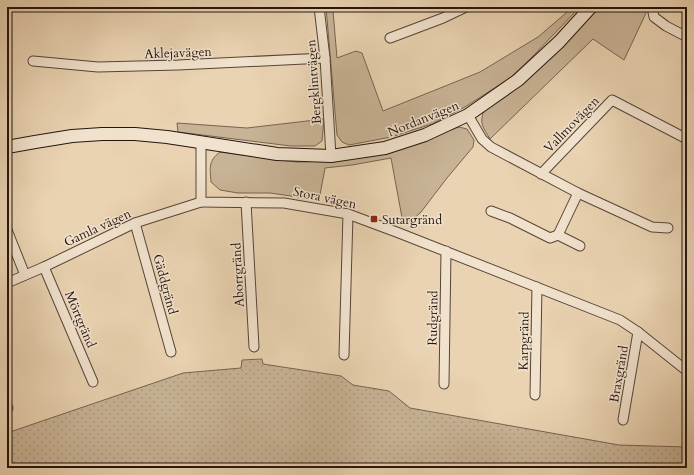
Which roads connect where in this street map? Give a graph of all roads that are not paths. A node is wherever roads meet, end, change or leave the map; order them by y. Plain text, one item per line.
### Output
1 (319, 7) edge
2 (466, 7) edge
3 (591, 7) edge
4 (652, 7) edge
5 (687, 37) edge
6 (390, 38) dead end
7 (325, 58) junction
8 (33, 61) dead end
9 (468, 115) junction
10 (687, 139) edge
11 (201, 142) junction
12 (7, 147) edge
13 (331, 156) junction
14 (542, 174) junction
15 (578, 193) junction
16 (201, 202) junction
17 (246, 202) junction
18 (491, 210) dead end
19 (348, 214) junction
20 (135, 223) junction
21 (668, 228) dead end
22 (7, 230) edge
23 (558, 235) junction
24 (580, 246) dead end
25 (446, 252) junction
26 (44, 267) junction
27 (25, 275) junction
28 (7, 283) edge
29 (537, 287) junction
30 (638, 332) junction
31 (254, 347) dead end
32 (171, 352) dead end
33 (344, 355) dead end
34 (687, 371) edge
35 (93, 382) dead end
36 (444, 384) dead end
37 (535, 395) dead end
38 (623, 420) dead end

1 - 7 street, Bergklintvägen
2 - 6 street
3 - 9 street, Nordanvägen
4 - 5 street
7 - 8 street, Aklejavägen
7 - 13 street, Bergklintvägen
9 - 13 street, Nordanvägen
9 - 14 street
10 - 14 street, Vallmovägen
11 - 12 street
11 - 13 street, Nordanvägen
11 - 16 street
14 - 15 street
15 - 21 street
15 - 23 street
16 - 17 street, Stora vägen
16 - 20 street, Gamla vägen
17 - 19 street, Stora vägen
17 - 31 street, Aborrgränd
18 - 23 street
19 - 25 street, Stora vägen
19 - 33 street
20 - 26 street, Gamla vägen
20 - 32 street, Gäddgränd
22 - 27 street
23 - 24 street
25 - 29 street, Stora vägen
25 - 36 street, Rudgränd
26 - 27 street, Gamla vägen
26 - 35 street, Mörtgränd
27 - 28 street, Gamla vägen
29 - 30 street, Stora vägen
29 - 37 street, Karpgränd
30 - 34 street, Stora vägen
30 - 38 street, Braxgränd

